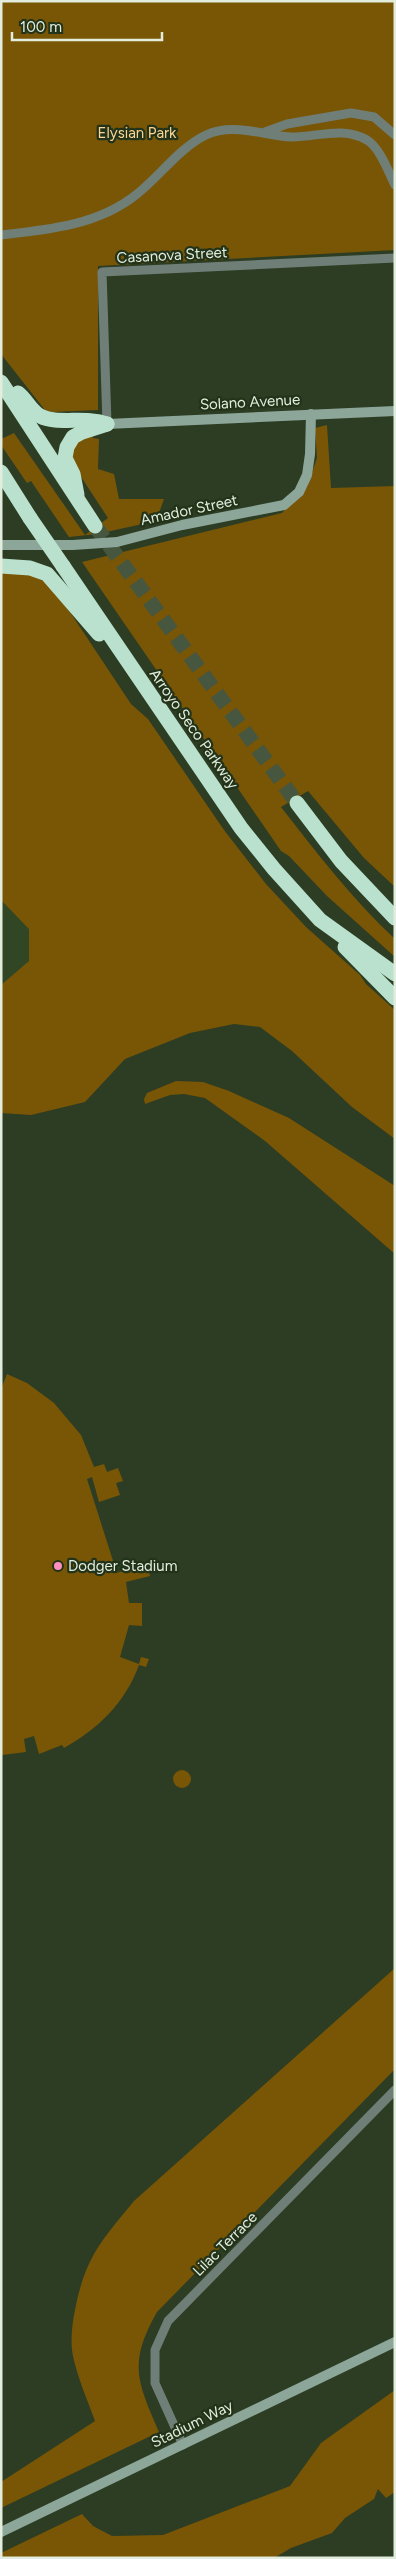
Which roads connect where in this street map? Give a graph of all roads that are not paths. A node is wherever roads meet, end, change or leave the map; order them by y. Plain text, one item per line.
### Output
1 (264, 132) junction
2 (395, 135) edge
3 (395, 185) edge
4 (1, 235) edge
5 (395, 258) edge
6 (1, 381) edge
7 (395, 411) edge
8 (311, 414) junction
9 (107, 424) junction
10 (2, 472) edge
11 (78, 502) junction
12 (95, 526) tunnel mouth
13 (1, 545) edge
14 (1, 566) edge
15 (126, 662) junction
16 (297, 803) tunnel mouth
17 (393, 916) edge
18 (320, 920) junction
19 (395, 974) edge
20 (395, 998) edge
21 (395, 2090) edge
22 (395, 2342) edge
23 (184, 2445) junction
24 (1, 2532) edge

1 - 2 street
1 - 3 street
1 - 4 street
5 - 9 street, Casanova Street
6 - 9 highway
6 - 11 highway
7 - 8 main road, Solano Avenue
8 - 9 main road, Solano Avenue
8 - 13 main road, Amador Street
9 - 11 highway
10 - 15 highway, Arroyo Seco Parkway, bridge
11 - 12 highway
14 - 15 highway
15 - 18 highway, Arroyo Seco Parkway
16 - 17 highway
18 - 19 highway, Arroyo Seco Parkway
18 - 20 highway
21 - 23 street, Lilac Terrace
22 - 23 main road, Stadium Way
23 - 24 main road, Stadium Way

